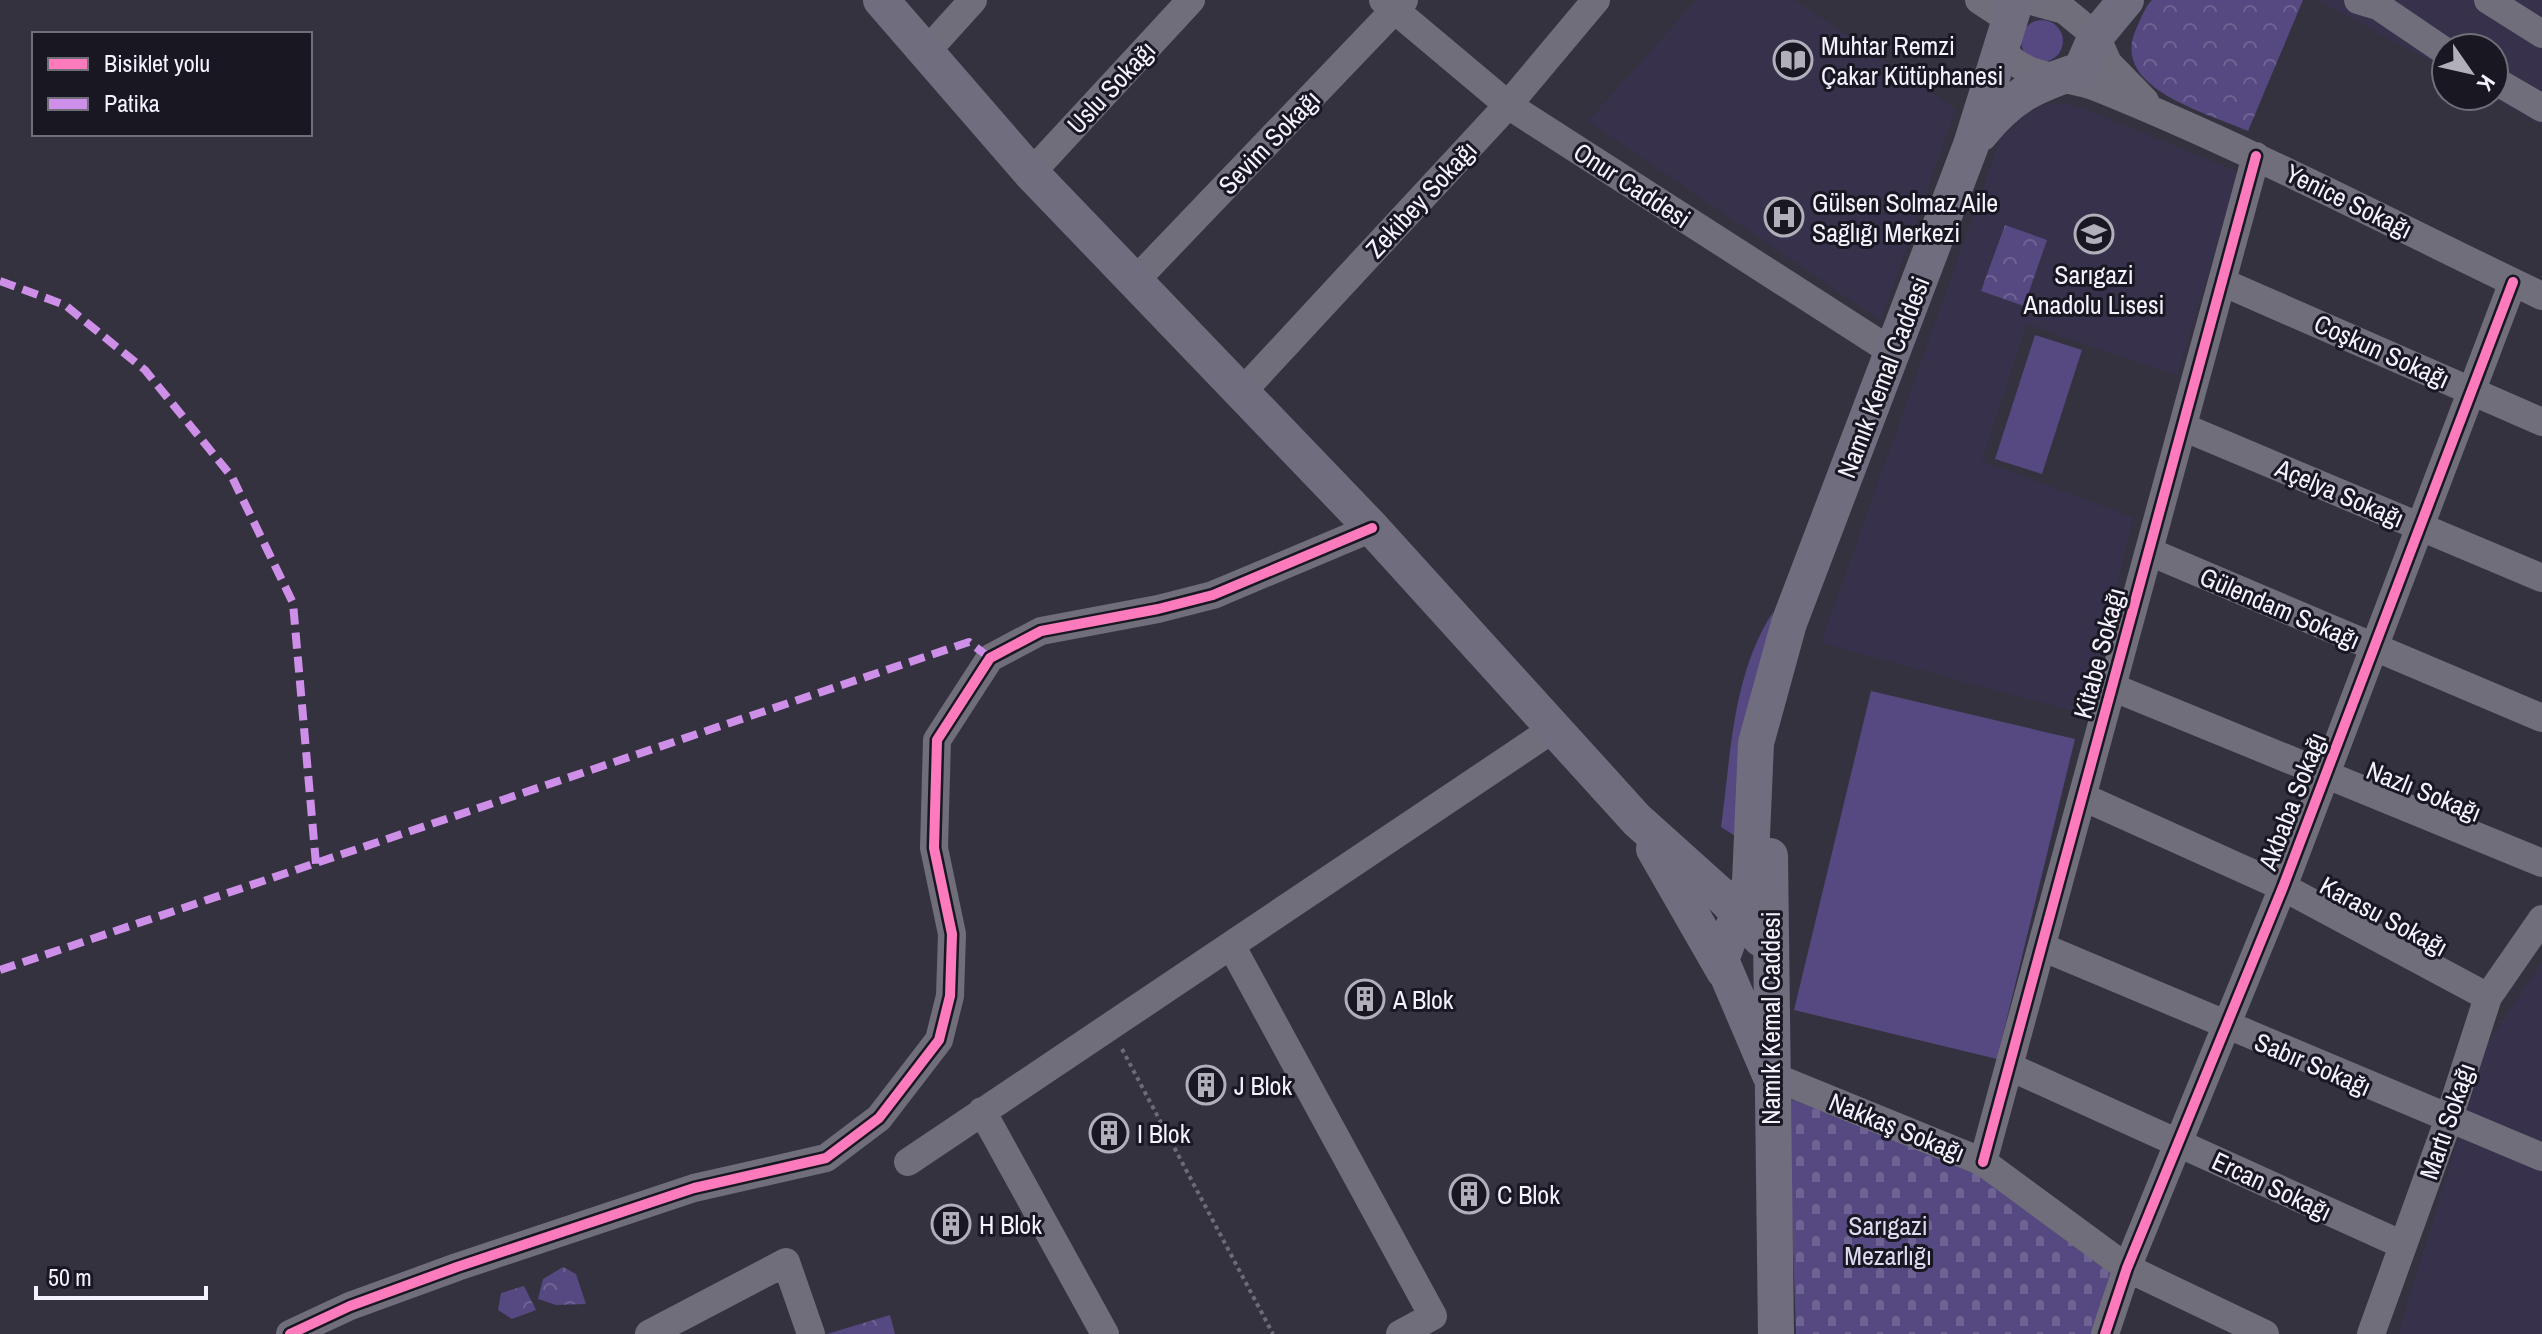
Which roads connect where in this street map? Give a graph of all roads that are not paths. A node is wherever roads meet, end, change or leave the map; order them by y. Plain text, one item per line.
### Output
1 (881, 0) edge
2 (973, 0) edge
3 (1191, 0) edge
4 (1596, 0) edge
5 (2126, 0) edge
6 (2488, 0) edge
7 (2367, 1) edge
8 (1394, 3) edge
9 (2007, 14) edge
10 (2542, 34) edge
11 (2096, 36) junction
12 (2430, 42) edge
13 (926, 52) junction
14 (2058, 77) junction
15 (2510, 89) edge
16 (1508, 105) junction
17 (2542, 108) edge
18 (2154, 110) junction
19 (1971, 145) junction
20 (2256, 156) junction
21 (1031, 173) junction
22 (2222, 282) junction
23 (2513, 282) junction
24 (1133, 283) junction
25 (2542, 296) edge
26 (1894, 353) junction
27 (2472, 391) junction
28 (1241, 393) junction
29 (2542, 422) edge
30 (2183, 427) junction
31 (2420, 526) junction
32 (1372, 528) junction
33 (2150, 552) junction
34 (2542, 578) edge
35 (2374, 648) junction
36 (2112, 687) junction
37 (2542, 718) edge
38 (1553, 729) junction
39 (2325, 774) junction
40 (2083, 797) junction
41 (1637, 820) junction
42 (2542, 863) edge
43 (2283, 887) junction
44 (2542, 919) edge
45 (1231, 945) junction
46 (2042, 947) junction
47 (1746, 952) junction
48 (2488, 997) junction
49 (2226, 1027) junction
50 (2010, 1067) junction
51 (1770, 1075) junction
52 (982, 1111) junction
53 (2448, 1121) junction
54 (2180, 1142) junction
55 (2542, 1157) edge
56 (908, 1162) dead end
57 (1983, 1162) junction
58 (2403, 1245) junction
59 (2127, 1268) junction
60 (290, 1334) edge
61 (649, 1334) edge
62 (811, 1334) edge
63 (1105, 1334) edge
64 (1400, 1334) edge
65 (1776, 1334) edge
66 (2105, 1334) edge
67 (2265, 1334) edge
68 (2371, 1334) edge

1 - 13 main road
2 - 13 street
3 - 21 street, Uslu Sokağı
4 - 16 street, Zekibey Sokağı
5 - 11 main road
6 - 10 street
7 - 12 street
8 - 16 street, Onur Caddesi
8 - 24 street, Sevim Sokağı
9 - 11 street
9 - 14 street
9 - 19 main road, Namık Kemal Caddesi
11 - 14 main road
11 - 18 street
13 - 21 main road
14 - 18 street, Yenice Sokağı
14 - 19 main road
15 - 17 street
16 - 26 street, Onur Caddesi
16 - 28 street, Zekibey Sokağı
18 - 20 street, Yenice Sokağı
19 - 26 main road, Namık Kemal Caddesi
20 - 22 street, Kitabe Sokağı
20 - 23 street, Yenice Sokağı
21 - 24 main road
22 - 27 street, Coşkun Sokağı
22 - 30 street, Kitabe Sokağı
23 - 25 street, Yenice Sokağı
23 - 27 street, Akbaba Sokağı
24 - 28 main road
26 - 47 main road, Namık Kemal Caddesi
27 - 29 street, Coşkun Sokağı
27 - 31 street, Akbaba Sokağı
28 - 32 main road
30 - 31 street, Açelya Sokağı
30 - 33 street, Kitabe Sokağı
31 - 34 street, Açelya Sokağı
31 - 35 street, Akbaba Sokağı
32 - 38 main road
32 - 60 street
33 - 35 street, Gülendam Sokağı
33 - 36 street, Kitabe Sokağı
35 - 37 street, Gülendam Sokağı
35 - 39 street, Akbaba Sokağı
36 - 39 street, Nazlı Sokağı
36 - 40 street, Kitabe Sokağı
38 - 41 main road
38 - 45 street
39 - 42 street, Nazlı Sokağı
39 - 43 street, Akbaba Sokağı
40 - 43 street, Karasu Sokağı
40 - 46 street, Kitabe Sokağı
41 - 47 main road, Namık Kemal Caddesi
41 - 47 main road
43 - 48 street, Karasu Sokağı
43 - 49 street, Akbaba Sokağı
44 - 48 street, Martı Sokağı
45 - 52 street
45 - 64 street
46 - 49 street, Sabır Sokağı
46 - 50 street, Kitabe Sokağı
47 - 51 main road
48 - 53 street, Martı Sokağı
49 - 53 street, Sabır Sokağı
49 - 54 street, Akbaba Sokağı
50 - 54 street, Ercan Sokağı
50 - 57 street, Kitabe Sokağı
51 - 57 street, Nakkaş Sokağı
51 - 65 main road, Namık Kemal Caddesi
52 - 56 street
52 - 63 street
53 - 55 street, Sabır Sokağı
53 - 58 street, Martı Sokağı
54 - 58 street, Ercan Sokağı
54 - 59 street, Akbaba Sokağı
57 - 59 street, Nakkaş Sokağı
58 - 68 street, Martı Sokağı
59 - 66 street, Akbaba Sokağı
59 - 67 street, Nakkaş Sokağı
61 - 62 street

